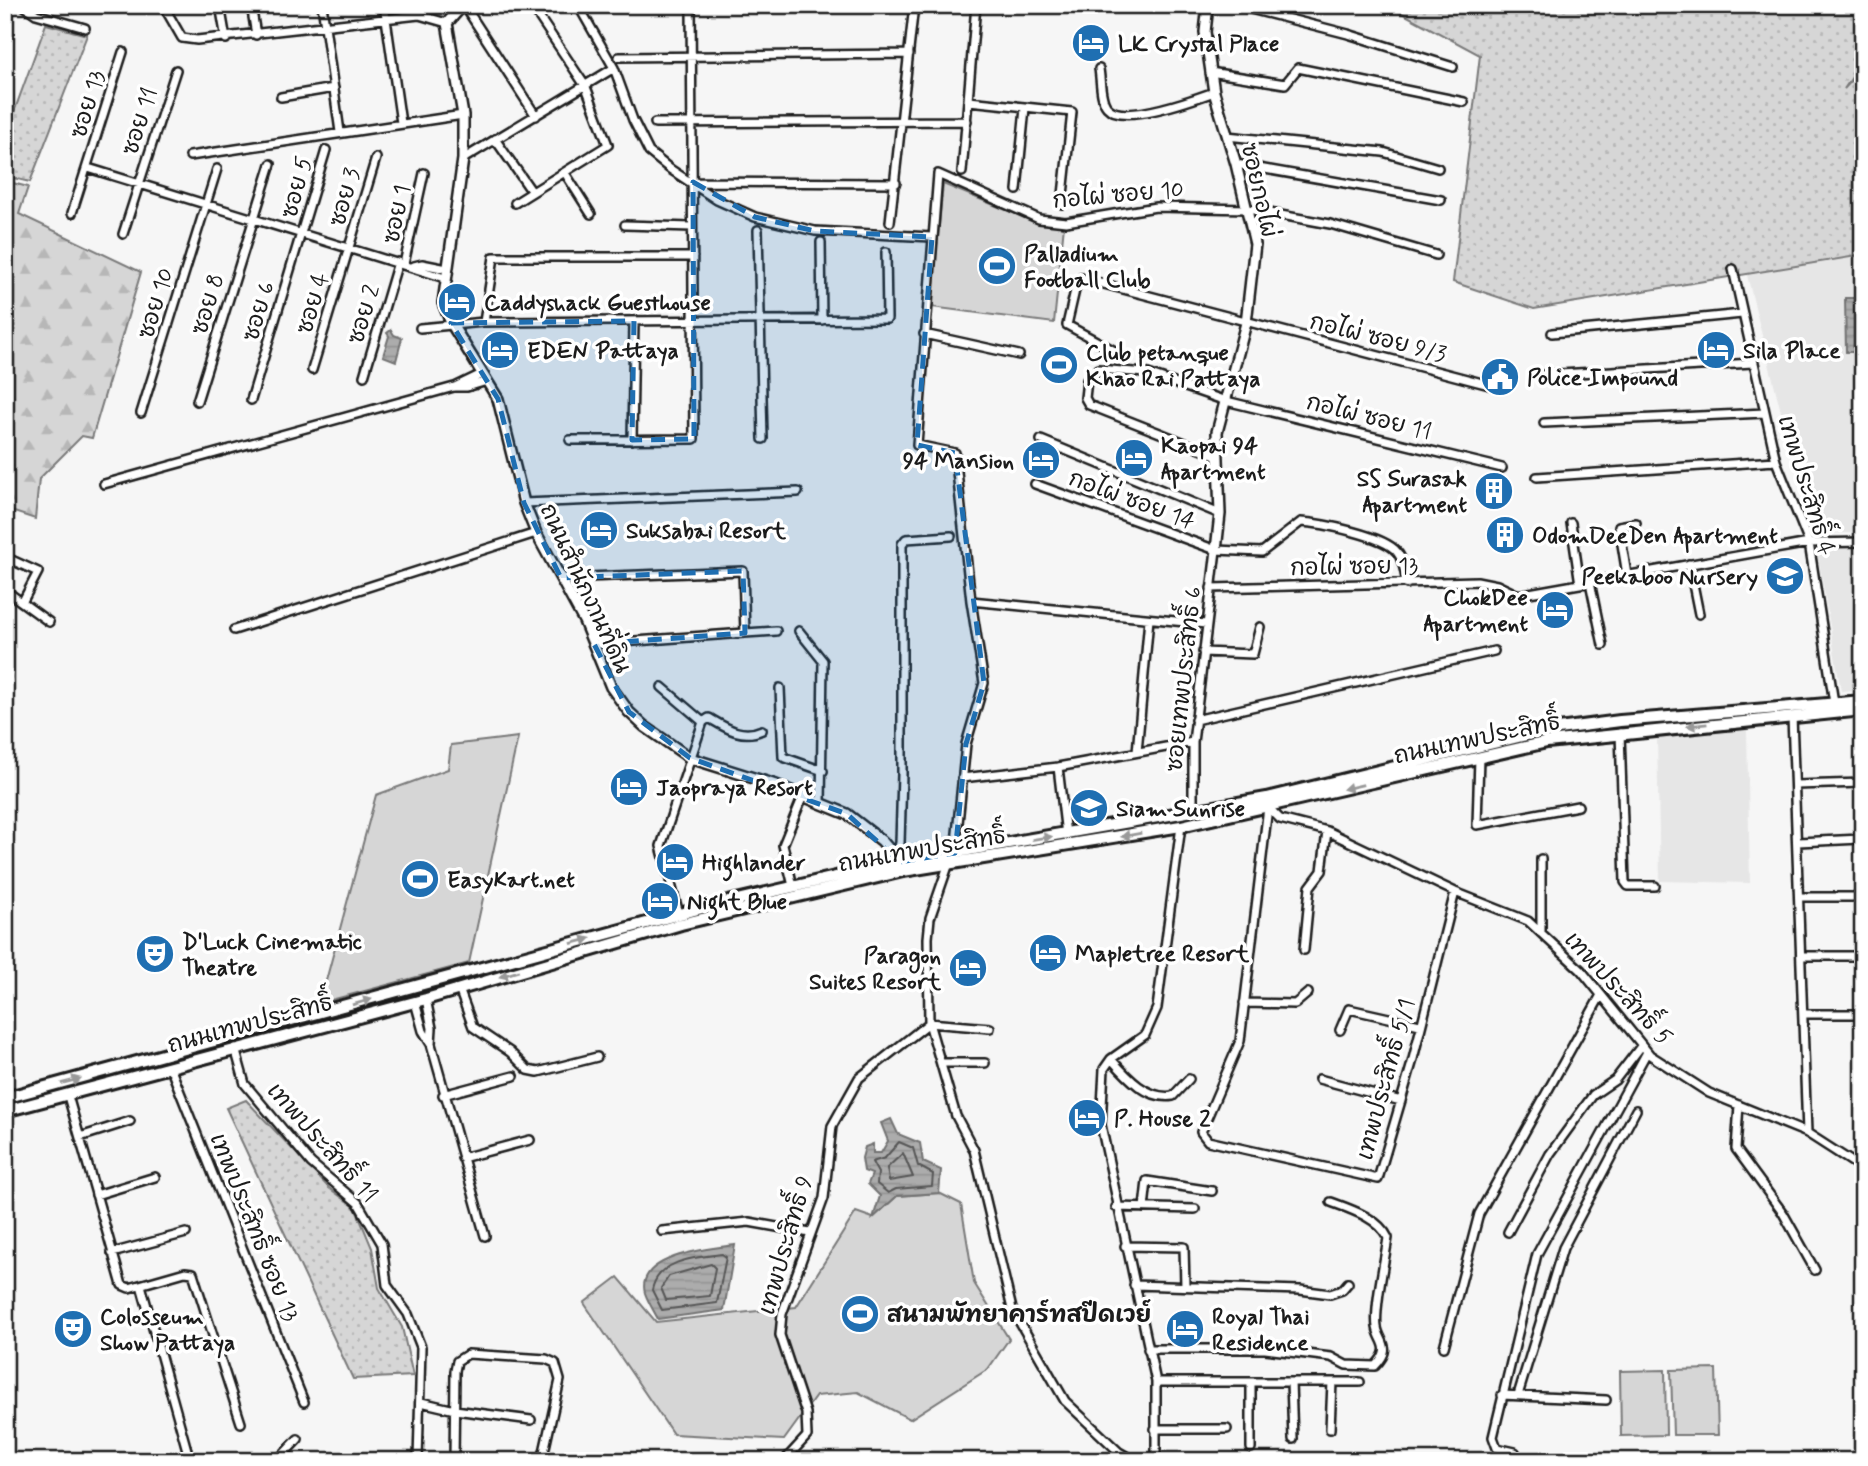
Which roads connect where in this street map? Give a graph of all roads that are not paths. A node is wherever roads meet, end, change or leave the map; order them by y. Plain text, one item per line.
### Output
1 (23, 5) edge
2 (40, 5) edge
3 (163, 5) edge
4 (220, 5) edge
5 (251, 5) edge
6 (322, 5) edge
7 (384, 5) edge
8 (464, 5) edge
9 (531, 5) edge
10 (578, 5) edge
11 (691, 5) edge
12 (914, 5) edge
13 (976, 5) edge
14 (1208, 5) edge
15 (1235, 5) edge
16 (36, 14) junction
17 (386, 18) junction
18 (447, 23) junction
19 (326, 26) junction
20 (85, 28) dead end
21 (256, 36) junction
22 (226, 39) junction
23 (123, 52) dead end
24 (909, 54) junction
25 (619, 57) dead end
26 (692, 57) junction
27 (1453, 67) dead end
28 (614, 68) junction
29 (1099, 69) dead end
30 (176, 70) dead end
31 (1210, 72) junction
32 (586, 86) junction
33 (334, 88) junction
34 (1214, 92) junction
35 (281, 97) dead end
36 (970, 101) junction
37 (1464, 102) dead end
38 (1025, 108) junction
39 (463, 115) junction
40 (536, 116) junction
41 (903, 121) junction
42 (967, 121) junction
43 (693, 122) junction
44 (401, 123) junction
45 (655, 123) dead end
46 (341, 132) junction
47 (1227, 135) junction
48 (495, 139) junction
49 (326, 150) dead end
50 (190, 156) dead end
51 (376, 158) dead end
52 (463, 159) junction
53 (271, 164) dead end
54 (1236, 164) junction
55 (88, 168) junction
56 (1438, 168) dead end
57 (217, 169) dead end
58 (962, 172) dead end
59 (424, 173) dead end
60 (565, 173) junction
61 (694, 182) junction
62 (139, 183) junction
63 (896, 183) junction
64 (1017, 190) dead end
65 (532, 192) junction
66 (1441, 200) dead end
67 (515, 203) dead end
68 (206, 204) junction
69 (1062, 204) dead end
70 (1248, 209) junction
71 (72, 213) dead end
72 (591, 214) dead end
73 (254, 218) junction
74 (890, 222) dead end
75 (625, 225) dead end
76 (692, 227) junction
77 (758, 230) dead end
78 (303, 233) junction
79 (123, 234) dead end
80 (932, 237) junction
81 (821, 242) dead end
82 (350, 248) junction
83 (886, 252) dead end
84 (1436, 255) dead end
85 (693, 257) junction
86 (401, 263) junction
87 (1733, 269) dead end
88 (446, 273) junction
89 (1742, 314) junction
90 (693, 320) junction
91 (822, 320) junction
92 (634, 321) junction
93 (484, 322) junction
94 (761, 322) junction
95 (451, 323) junction
96 (1246, 323) junction
97 (420, 328) dead end
98 (1552, 333) dead end
99 (923, 334) junction
100 (1113, 350) dead end
101 (1019, 355) dead end
102 (1753, 363) junction
103 (312, 370) dead end
104 (1542, 375) dead end
105 (364, 376) dead end
106 (485, 378) junction
107 (1501, 388) dead end
108 (251, 400) dead end
109 (197, 401) dead end
110 (1226, 401) junction
111 (1765, 412) junction
112 (141, 413) dead end
113 (1544, 424) dead end
114 (763, 439) dead end
115 (570, 440) dead end
116 (632, 440) junction
117 (1041, 440) dead end
118 (1218, 456) junction
119 (1776, 461) junction
120 (1502, 468) dead end
121 (1536, 477) dead end
122 (104, 484) dead end
123 (1035, 484) dead end
124 (798, 492) dead end
125 (524, 503) junction
126 (1220, 514) junction
127 (1571, 523) dead end
128 (1636, 523) dead end
129 (536, 533) junction
130 (951, 536) dead end
131 (1863, 542) edge
132 (1809, 543) junction
133 (1216, 550) junction
134 (5, 557) edge
135 (1689, 564) junction
136 (1627, 575) junction
137 (561, 578) junction
138 (1590, 582) junction
139 (1580, 583) junction
140 (1407, 584) junction
141 (1211, 588) junction
142 (5, 590) edge
143 (23, 601) junction
144 (971, 601) junction
145 (1699, 614) dead end
146 (1149, 619) junction
147 (49, 622) dead end
148 (1206, 624) junction
149 (1260, 627) dead end
150 (234, 630) dead end
151 (776, 631) dead end
152 (799, 631) dead end
153 (745, 633) junction
154 (594, 644) junction
155 (1603, 645) dead end
156 (1203, 652) junction
157 (1494, 652) dead end
158 (662, 687) dead end
159 (780, 688) dead end
160 (1863, 701) edge
161 (1834, 703) junction
162 (1863, 710) edge
163 (1792, 716) junction
164 (1195, 720) junction
165 (703, 722) junction
166 (762, 730) dead end
167 (1620, 733) junction
168 (1193, 742) junction
169 (1136, 752) junction
170 (1479, 757) junction
171 (690, 758) junction
172 (1058, 767) junction
173 (823, 771) junction
174 (962, 778) junction
175 (1863, 783) edge
176 (1795, 785) junction
177 (803, 796) junction
178 (821, 804) junction
179 (1578, 806) dead end
180 (1268, 807) junction
181 (1193, 813) junction
182 (1181, 826) junction
183 (1327, 831) junction
184 (1066, 835) junction
185 (1861, 839) edge
186 (1798, 842) junction
187 (952, 858) junction
188 (1541, 859) dead end
189 (899, 863) junction
190 (793, 886) junction
191 (1655, 886) dead end
192 (1455, 892) junction
193 (1800, 897) junction
194 (1863, 897) edge
195 (679, 914) junction
196 (1541, 933) junction
197 (1304, 950) dead end
198 (1802, 956) junction
199 (1863, 956) edge
200 (459, 989) junction
201 (1308, 993) dead end
202 (1601, 995) junction
203 (420, 1000) junction
204 (1244, 1003) junction
205 (1804, 1014) junction
206 (1863, 1014) edge
207 (929, 1023) junction
208 (1420, 1025) junction
209 (990, 1028) dead end
210 (1340, 1030) dead end
211 (1642, 1045) junction
212 (235, 1048) junction
213 (1647, 1052) junction
214 (597, 1057) dead end
215 (1111, 1059) junction
216 (942, 1063) junction
217 (985, 1063) dead end
218 (170, 1067) junction
219 (514, 1076) dead end
220 (1189, 1079) dead end
221 (1320, 1079) dead end
222 (443, 1095) junction
223 (68, 1096) junction
224 (5, 1098) edge
225 (1401, 1101) junction
226 (1739, 1105) junction
227 (1636, 1110) dead end
228 (5, 1111) edge
229 (130, 1121) dead end
230 (1807, 1133) junction
231 (80, 1137) junction
232 (530, 1140) dead end
233 (462, 1158) junction
234 (1863, 1169) edge
235 (155, 1177) dead end
236 (1212, 1191) dead end
237 (96, 1195) junction
238 (1331, 1202) dead end
239 (1116, 1207) junction
240 (1144, 1208) junction
241 (1195, 1209) dead end
242 (662, 1231) dead end
243 (1507, 1232) dead end
244 (186, 1233) dead end
245 (810, 1233) junction
246 (485, 1236) dead end
247 (1125, 1247) junction
248 (112, 1254) junction
249 (1815, 1270) dead end
250 (1348, 1283) dead end
251 (141, 1285) junction
252 (1134, 1285) junction
253 (1185, 1286) junction
254 (1444, 1347) dead end
255 (1148, 1349) junction
256 (1156, 1382) junction
257 (1251, 1382) junction
258 (1291, 1382) junction
259 (1332, 1382) junction
260 (1360, 1382) dead end
261 (1502, 1395) junction
262 (1518, 1395) junction
263 (1606, 1400) dead end
264 (304, 1402) dead end
265 (421, 1402) junction
266 (455, 1410) junction
267 (531, 1419) dead end
268 (241, 1423) dead end
269 (1155, 1429) junction
270 (1227, 1429) dead end
271 (1330, 1429) dead end
272 (298, 1439) dead end
273 (1293, 1439) dead end
274 (1251, 1448) dead end
275 (190, 1461) edge
276 (277, 1461) edge
277 (418, 1461) edge
278 (454, 1461) edge
279 (542, 1461) edge
280 (784, 1461) edge
281 (1135, 1461) edge
282 (1156, 1461) edge
283 (1513, 1461) edge

1 - 16 street
2 - 16 street
3 - 22 street
4 - 22 street
5 - 21 street
6 - 19 street
7 - 17 street
8 - 18 street
8 - 40 street
9 - 32 street
10 - 28 street
11 - 26 street
12 - 24 street
13 - 36 street
14 - 31 street, ซอยกอไผ่
15 - 27 street
16 - 20 street
17 - 18 street
17 - 19 street
17 - 44 street
18 - 39 street, ถนนสำนักงานที่ดิน
19 - 21 street
19 - 33 street
21 - 22 street
23 - 55 street, ซอย 13
24 - 26 street
24 - 41 street
25 - 26 street
26 - 43 street
28 - 32 street
28 - 61 street
29 - 34 street
30 - 62 street, ซอย 11
31 - 34 street, ซอยกอไผ่
31 - 37 street
32 - 40 street
32 - 60 street
33 - 35 street
33 - 46 street
34 - 47 street, ซอยกอไผ่
36 - 38 street
36 - 42 street
38 - 64 street
38 - 69 street
39 - 44 street
39 - 52 street, ถนนสำนักงานที่ดิน
40 - 48 street
41 - 42 street
41 - 43 street
41 - 63 street
42 - 58 street
43 - 45 street
43 - 61 street
44 - 46 street
46 - 50 street
47 - 54 street, ซอยกอไผ่
47 - 56 street
48 - 52 street
48 - 65 street
49 - 78 street, ซอย 5
51 - 82 street, ซอย 3
52 - 88 street, ถนนสำนักงานที่ดิน
53 - 73 street, ซอย 8
54 - 66 street
54 - 70 street, ซอยกอไผ่
55 - 62 street
55 - 71 street, ซอย 13
57 - 68 street, ซอย 10
59 - 86 street, ซอย 1
60 - 65 street
60 - 72 street
61 - 63 street
61 - 76 street
61 - 80 street
62 - 68 street
62 - 79 street, ซอย 11
63 - 74 street
65 - 67 street
68 - 73 street
68 - 112 street, ซอย 10
70 - 80 street, กอไผ่ ซอย 10
70 - 84 street
70 - 96 street, ซอยกอไผ่
73 - 78 street
73 - 109 street, ซอย 8
75 - 76 street
76 - 85 street
77 - 94 street
78 - 82 street
78 - 108 street, ซอย 6
80 - 99 street
81 - 91 street
82 - 86 street
82 - 103 street, ซอย 4
83 - 91 street
85 - 90 street
85 - 93 street
86 - 88 street
86 - 105 street, ซอย 2
87 - 89 street, เทพประสิทธิ์ 4
88 - 95 street, ถนนสำนักงานที่ดิน
89 - 98 street
89 - 102 street, เทพประสิทธิ์ 4
90 - 92 street
90 - 94 street
90 - 116 street
91 - 94 street
92 - 93 street
92 - 116 street
93 - 95 street
94 - 114 street
95 - 97 street
95 - 106 street, ถนนสำนักงานที่ดิน
96 - 100 street, กอไผ่ ซอย 9/3
96 - 107 street, กอไผ่ ซอย 9/3
96 - 110 street, ซอยกอไผ่
99 - 101 street
99 - 144 street
102 - 104 street
102 - 111 street, เทพประสิทธิ์ 4
106 - 122 street
106 - 125 street, ถนนสำนักงานที่ดิน
110 - 118 street, ซอยกอไผ่
110 - 118 street, กอไผ่ ซอย 11
110 - 120 street, กอไผ่ ซอย 11
111 - 113 street
111 - 119 street, เทพประสิทธิ์ 4
115 - 116 street
117 - 126 street
118 - 126 street, ซอยกอไผ่
119 - 121 street
119 - 132 street, เทพประสิทธิ์ 4
123 - 133 street, กอไผ่ ซอย 14
124 - 125 street
125 - 129 street, ถนนสำนักงานที่ดิน
126 - 133 street, ซอยกอไผ่
127 - 139 street
128 - 136 street
129 - 137 street, ถนนสำนักงานที่ดิน
129 - 150 street
130 - 189 street
131 - 132 street, กอไผ่ ซอย 13
132 - 135 street, กอไผ่ ซอย 13
132 - 161 street, เทพประสิทธิ์ 4
133 - 140 street, กอไผ่ ซอย 14
133 - 141 street, ซอยเทพประสิทธิ์ 6
134 - 143 street
135 - 136 street, กอไผ่ ซอย 13
135 - 145 street
136 - 138 street, กอไผ่ ซอย 13
137 - 153 street
137 - 154 street, ถนนสำนักงานที่ดิน
138 - 139 street, กอไผ่ ซอย 13
138 - 155 street
139 - 140 street, กอไผ่ ซอย 13
140 - 141 street, กอไผ่ ซอย 13
141 - 148 street, ซอยเทพประสิทธิ์ 6
142 - 143 street
143 - 147 street
144 - 146 street
144 - 174 street
146 - 148 street
146 - 169 street
148 - 156 street, ซอยเทพประสิทธิ์ 6
149 - 156 street
151 - 153 street
152 - 173 street
153 - 154 street
154 - 171 street, ถนนสำนักงานที่ดิน
156 - 164 street, ซอยเทพประสิทธิ์ 6
157 - 164 street
158 - 165 street
159 - 173 street
160 - 161 main road, ถนนเทพประสิทธิ์
161 - 181 main road, ถนนเทพประสิทธิ์
162 - 163 main road, ถนนเทพประสิทธิ์
163 -> 167 main road, ถนนเทพประสิทธิ์
163 - 176 street
164 - 168 street, ซอยเทพประสิทธิ์ 6
165 - 166 street
165 - 171 street
167 - 170 main road, ถนนเทพประสิทธิ์
167 - 191 street
168 - 169 street
168 - 181 street, ซอยเทพประสิทธิ์ 6
169 - 172 street
170 - 179 street
170 -> 180 main road, ถนนเทพประสิทธิ์
171 - 177 street, ถนนสำนักงานที่ดิน
171 - 195 street
172 - 174 street
172 - 184 street
173 - 178 street
174 - 187 street
175 - 176 street
176 - 186 street
177 - 178 street, ถนนสำนักงานที่ดิน
177 - 190 street
178 - 189 street, ถนนสำนักงานที่ดิน
180 - 182 main road, ถนนเทพประสิทธิ์
180 - 183 street, เทพประสิทธิ์ 5
180 - 204 street, เทพประสิทธิ์ 5/1
181 - 182 main road
181 - 184 main road, ถนนเทพประสิทธิ์
182 -> 187 main road, ถนนเทพประสิทธิ์
182 - 215 street
183 - 192 street, เทพประสิทธิ์ 5
183 - 197 street
187 -> 184 main road, ถนนเทพประสิทธิ์
185 - 186 street
186 - 193 street
187 - 189 main road, ถนนเทพประสิทธิ์
187 - 207 street
188 - 196 street
189 - 190 main road, ถนนเทพประสิทธิ์
189 -> 200 main road, ถนนเทพประสิทธิ์
190 - 195 main road, ถนนเทพประสิทธิ์
192 - 196 street, เทพประสิทธิ์ 5
192 - 208 street, เทพประสิทธิ์ 5/1
193 - 194 street
193 - 198 street
224 -> 195 main road, ถนนเทพประสิทธิ์
196 - 202 street, เทพประสิทธิ์ 5
198 - 199 street
198 - 205 street
200 - 203 main road, ถนนเทพประสิทธิ์
200 - 214 street
201 - 204 street
202 - 211 street, เทพประสิทธิ์ 5
202 - 254 street
203 - 212 main road, ถนนเทพประสิทธิ์
203 - 222 street
204 - 225 street, เทพประสิทธิ์ 5/1
205 - 206 street
205 - 230 street
207 - 209 street
207 - 216 street
207 - 245 street, เทพประสิทธิ์ 9
208 - 210 street
208 - 225 street, เทพประสิทธิ์ 5/1
211 - 213 street, เทพประสิทธิ์ 5
211 - 243 street
212 - 218 main road, ถนนเทพประสิทธิ์
212 - 265 street, เทพประสิทธิ์ 11
213 - 226 street, เทพประสิทธิ์ 5
213 - 261 street
215 - 220 street
215 - 239 street
216 - 217 street
216 - 281 street
218 - 223 main road, ถนนเทพประสิทธิ์
218 - 264 street, เทพประสิทธิ์ ซอย 13
219 - 222 street
221 - 225 street
222 - 233 street
223 - 228 main road, ถนนเทพประสิทธิ์
223 - 231 street
226 - 230 street, เทพประสิทธิ์ 5
226 - 249 street
227 - 262 street
229 - 231 street
230 - 234 street, เทพประสิทธิ์ 5
231 - 237 street
232 - 233 street
233 - 246 street
235 - 237 street
236 - 240 street
237 - 248 street
238 - 255 street
239 - 240 street
239 - 247 street
240 - 241 street
242 - 245 street
244 - 248 street
245 - 280 street, เทพประสิทธิ์ 9
247 - 252 street
247 - 253 street
248 - 251 street
250 - 253 street
251 - 268 street
251 - 275 street
252 - 253 street
252 - 255 street
255 - 256 street
256 - 257 street
256 - 269 street
257 - 258 street
257 - 274 street
258 - 259 street
258 - 273 street
259 - 260 street
259 - 271 street
261 - 262 street
261 - 283 street
262 - 263 street
265 - 266 street
265 - 277 street, เทพประสิทธิ์ 11
266 - 267 street
266 - 278 street
266 - 279 street
269 - 270 street
269 - 282 street
272 - 276 street

